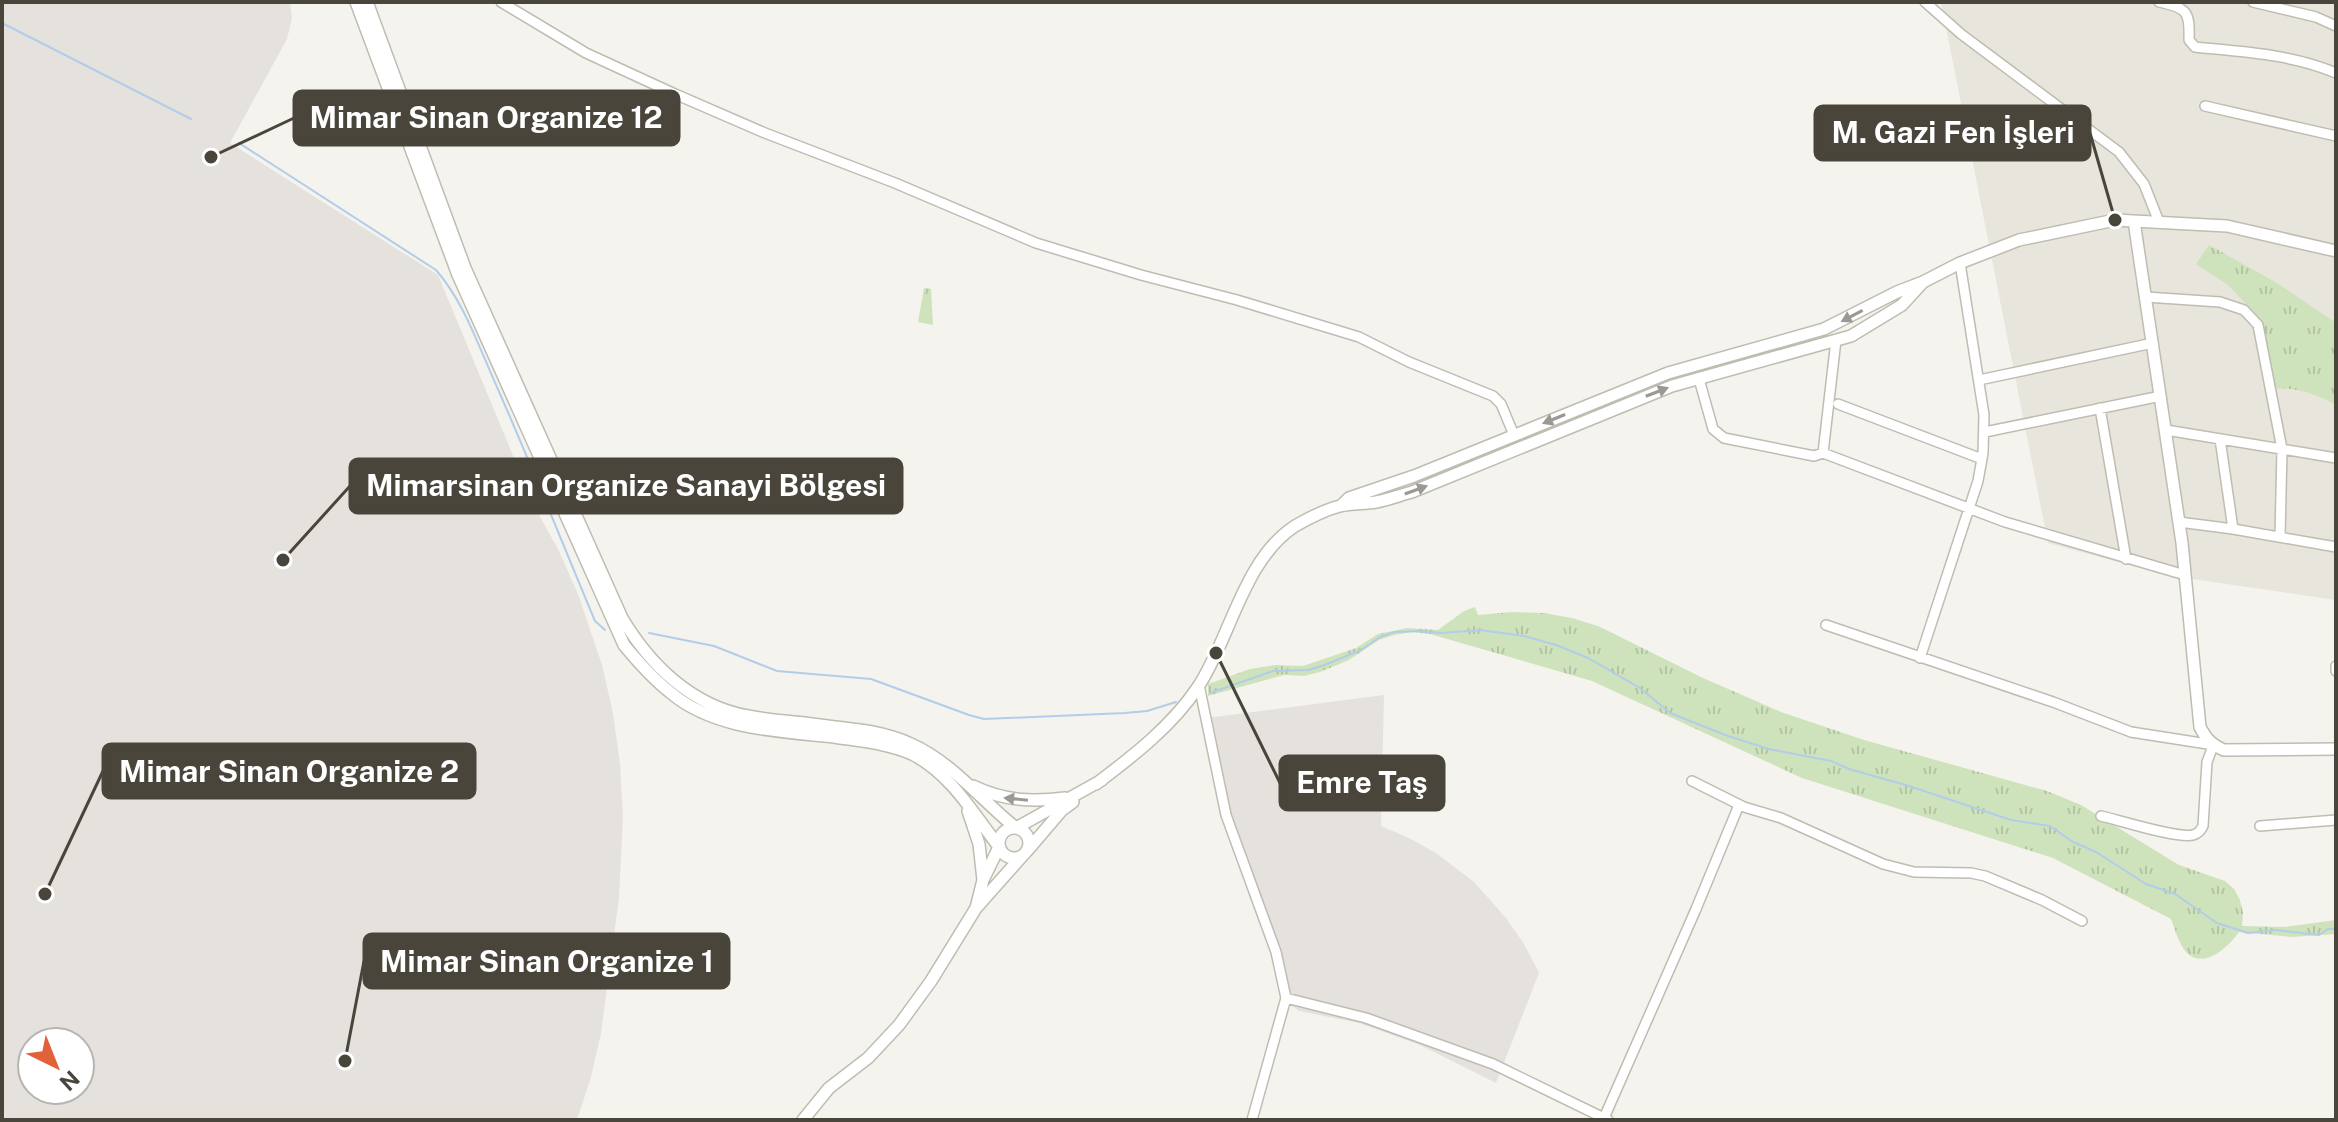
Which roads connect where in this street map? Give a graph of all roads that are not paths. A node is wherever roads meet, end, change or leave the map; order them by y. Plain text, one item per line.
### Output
1 (356, 2) edge
2 (367, 2) edge
3 (501, 2) edge
4 (1925, 2) edge
5 (2159, 2) edge
6 (2253, 2) edge
7 (2336, 26) edge
8 (2336, 73) edge
9 (2205, 106) dead end
10 (2336, 136) edge
11 (2134, 221) junction
12 (2159, 222) junction
13 (2336, 251) edge
14 (1960, 263) junction
15 (1923, 282) junction
16 (2146, 297) junction
17 (1836, 340) junction
18 (2153, 343) junction
19 (1699, 379) junction
20 (1979, 380) junction
21 (2161, 396) junction
22 (1838, 404) dead end
23 (2100, 408) junction
24 (2166, 430) junction
25 (1985, 432) junction
26 (1514, 435) junction
27 (2220, 439) junction
28 (2282, 449) junction
29 (1823, 453) junction
30 (2336, 458) edge
31 (1982, 459) junction
32 (1341, 506) junction
33 (1969, 509) junction
34 (2179, 522) junction
35 (2233, 529) junction
36 (2280, 537) junction
37 (2336, 547) edge
38 (2126, 559) junction
39 (2185, 575) junction
40 (1826, 625) dead end
41 (1920, 658) junction
42 (1199, 685) junction
43 (2213, 746) junction
44 (2336, 749) edge
45 (1102, 780) junction
46 (1692, 781) dead end
47 (965, 783) junction
48 (1070, 798) junction
49 (964, 799) junction
50 (1739, 805) junction
51 (2101, 816) dead end
52 (2336, 820) edge
53 (2260, 826) dead end
54 (1016, 828) junction
55 (999, 847) junction
56 (1025, 853) junction
57 (983, 880) junction
58 (976, 908) junction
59 (2082, 921) dead end
60 (1286, 998) junction
61 (1606, 1119) edge
62 (803, 1120) edge
63 (1252, 1120) edge

1 - 49 street
2 - 47 street
3 - 26 street
4 - 12 street
5 - 8 street
6 - 7 street
9 - 10 street
11 - 12 street
11 - 14 street
11 - 16 street
12 - 13 street
14 - 15 street
14 - 20 street
15 - 17 street
15 -> 26 street
16 - 18 street
16 - 28 street
17 - 19 street
17 - 29 street
18 - 20 street
18 - 21 street
19 - 29 street
32 -> 19 street
20 - 25 street
21 - 23 street
21 - 24 street
22 - 31 street
23 - 25 street
23 - 38 street
24 - 27 street
24 - 34 street
25 - 31 street
26 - 32 street
27 - 28 street
27 - 35 street
28 - 30 street
28 - 36 street
29 - 33 street
31 - 33 street
32 - 42 street
33 - 38 street
33 - 41 street
34 - 35 street
34 - 39 street
35 - 36 street
36 - 37 street
38 - 39 street
39 - 43 street
40 - 41 street
41 - 43 street
42 - 45 street
42 - 60 street
43 - 44 street
43 - 51 street
45 - 48 street
45 - 56 street
46 - 50 street
48 -> 47 street
47 - 54 street
48 - 54 street
49 - 55 street
49 - 57 street
50 - 59 street
50 - 61 street
52 - 53 street
54 - 55 street
54 - 56 street
55 - 56 street
55 - 57 street
56 - 58 street
57 - 58 street
58 - 62 street
60 - 61 street
60 - 63 street

